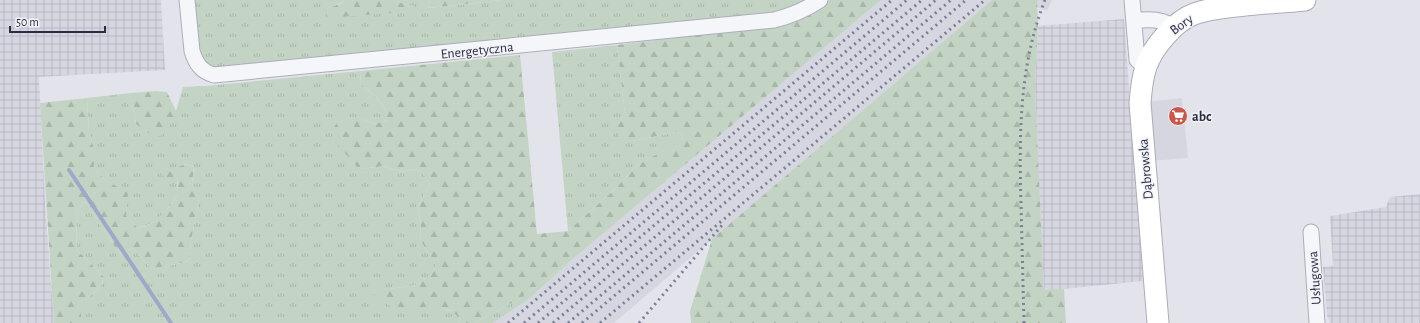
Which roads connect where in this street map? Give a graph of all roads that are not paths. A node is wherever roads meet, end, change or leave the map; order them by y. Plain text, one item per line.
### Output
1 (187, 0) edge
2 (820, 0) edge
3 (1132, 0) edge
4 (1305, 0) edge
5 (1134, 21) junction
6 (1173, 28) junction
7 (1146, 67) junction
8 (1311, 232) dead end
9 (1158, 323) edge
10 (1317, 323) edge

1 - 2 street, Energetyczna
3 - 5 street
4 - 6 street, Bory
5 - 6 street
5 - 7 street
6 - 7 street, Bory
7 - 9 street, Dąbrowska
8 - 10 street, Usługowa

